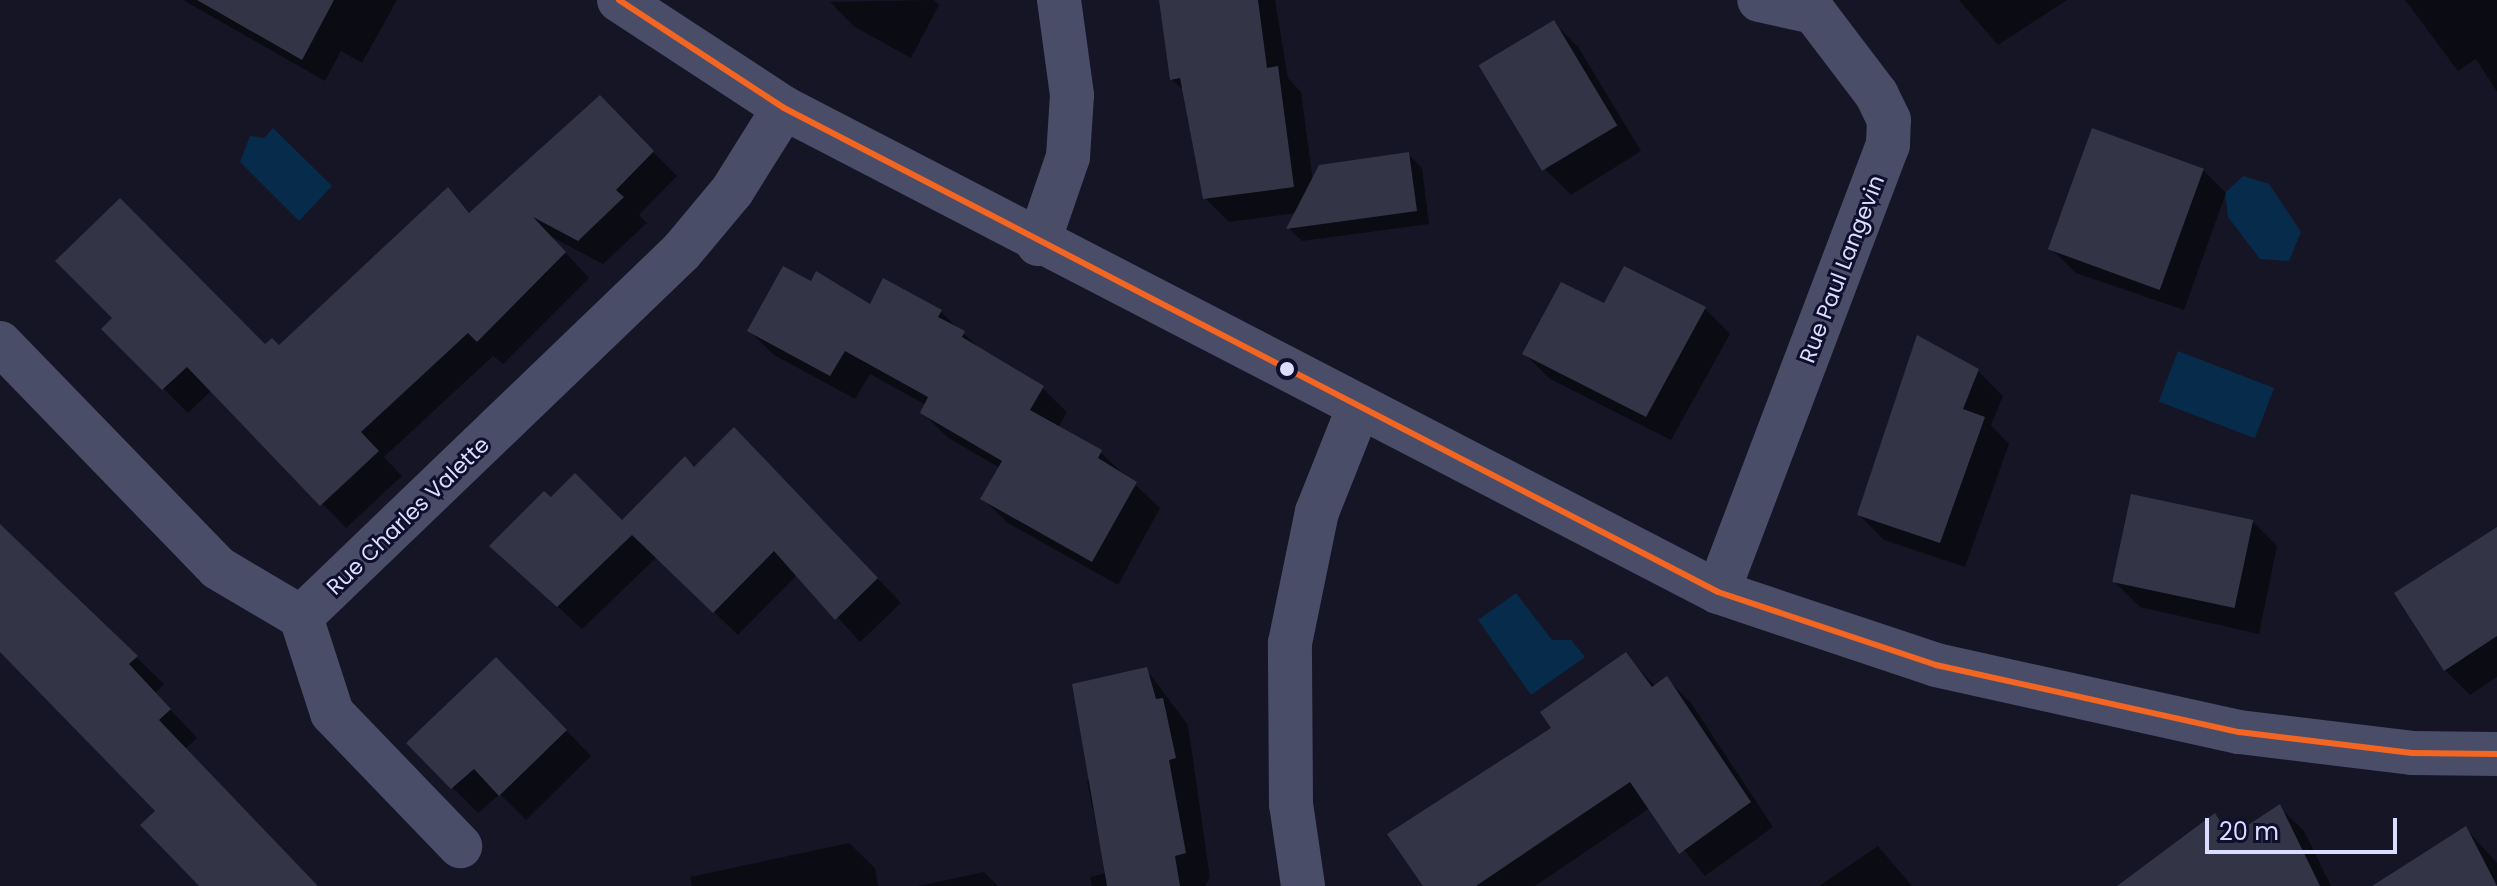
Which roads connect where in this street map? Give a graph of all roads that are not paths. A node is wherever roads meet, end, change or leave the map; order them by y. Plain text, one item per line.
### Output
1 (619, 0) edge
2 (1059, 0) edge
3 (1759, 0) edge
4 (784, 108) junction
5 (1038, 244) junction
6 (0, 343) edge
7 (1358, 409) junction
8 (1718, 592) junction
9 (301, 617) junction
10 (2497, 754) edge
11 (460, 846) dead end
12 (1303, 886) edge

1 - 4 street
2 - 5 street
3 - 8 street, Rue Paul Langevin
4 - 5 street
4 - 9 street, Rue Charles Valette
5 - 7 street
6 - 9 street
7 - 8 street
7 - 12 street
8 - 10 street
9 - 11 street

